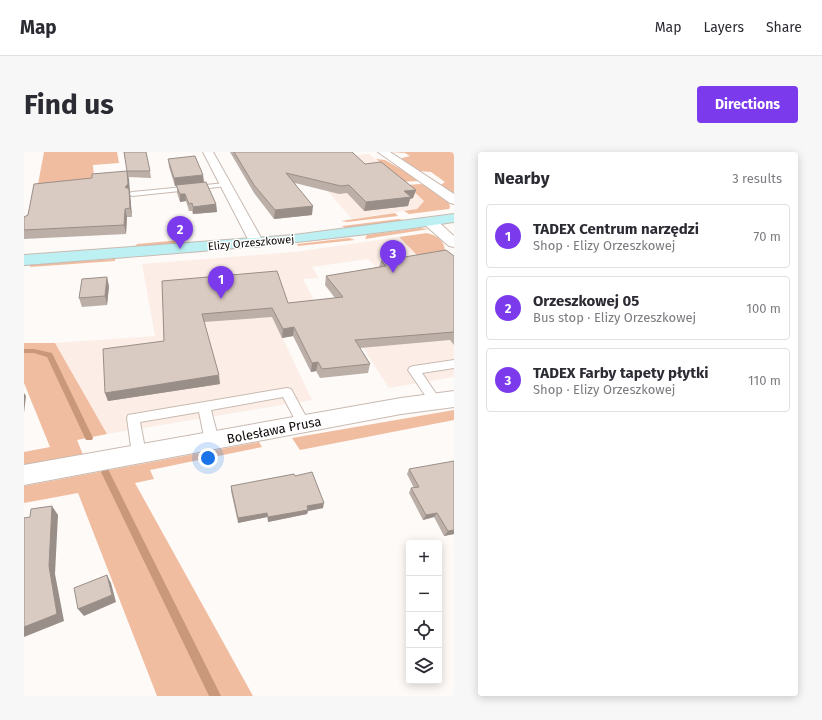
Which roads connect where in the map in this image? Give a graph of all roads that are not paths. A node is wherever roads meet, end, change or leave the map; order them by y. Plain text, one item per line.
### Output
1 (208, 152) edge
2 (383, 152) edge
3 (226, 185) junction
4 (132, 194) dead end
5 (454, 200) edge
6 (454, 218) edge
7 (430, 222) junction
8 (257, 243) junction
9 (454, 243) edge
10 (24, 260) edge
11 (454, 364) edge
12 (445, 400) edge
13 (204, 407) junction
14 (304, 424) junction
15 (212, 441) junction
16 (139, 454) junction
17 (24, 475) edge

1 - 3 street
2 - 5 street
3 - 4 lane
3 - 8 street
6 - 7 street, Elizy Orzeszkowej
7 - 8 street, Elizy Orzeszkowej
7 - 9 street
8 - 10 street, Elizy Orzeszkowej
11 - 12 lane
12 - 14 street, Bolesława Prusa
13 - 14 lane
13 - 15 lane
13 - 16 lane
14 - 15 street, Bolesława Prusa
15 - 16 street, Bolesława Prusa
16 - 17 street, Bolesława Prusa

